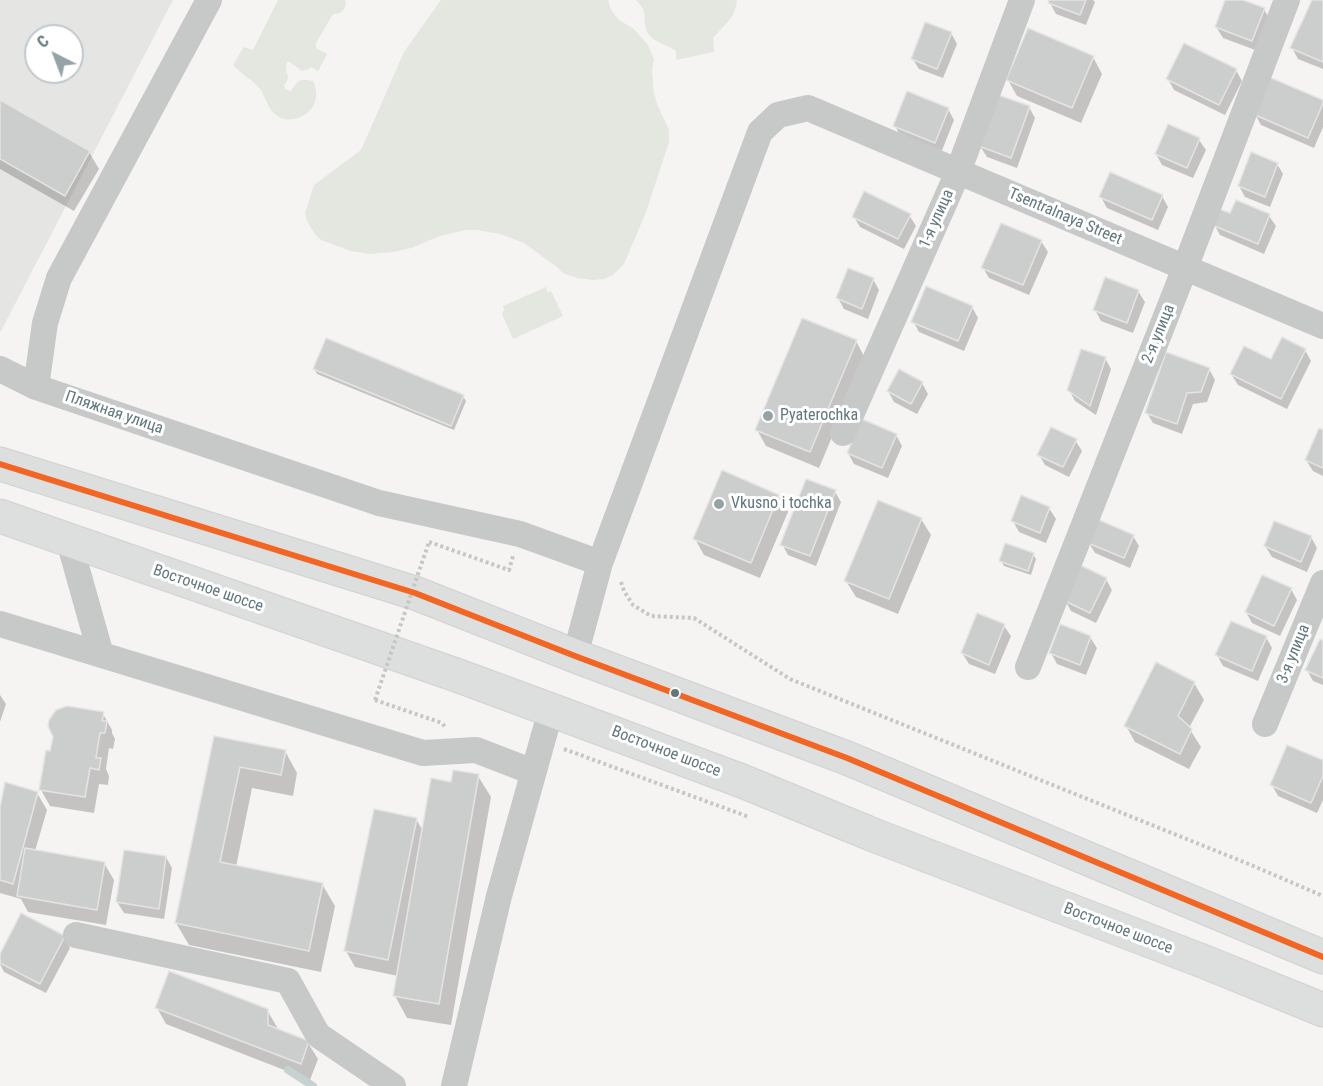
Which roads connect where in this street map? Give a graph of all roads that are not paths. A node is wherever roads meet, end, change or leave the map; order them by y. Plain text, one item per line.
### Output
1 (209, 0) edge
2 (1022, 0) edge
3 (1287, 0) edge
4 (958, 172) junction
5 (1185, 268) junction
6 (1323, 326) edge
7 (0, 369) edge
8 (36, 387) junction
9 (843, 433) dead end
10 (0, 464) edge
11 (0, 516) edge
12 (69, 541) junction
13 (600, 563) junction
14 (1323, 584) edge
15 (0, 624) edge
16 (101, 655) junction
17 (575, 656) junction
18 (1028, 666) dead end
19 (551, 710) junction
20 (1265, 724) dead end
21 (533, 772) junction
22 (76, 935) dead end
23 (1323, 957) edge
24 (1205, 962) junction
25 (1323, 998) edge
26 (1323, 1010) edge
27 (393, 1086) edge
28 (454, 1086) edge

1 - 8 street
2 - 4 street, 1-я улица
3 - 5 street, 2-я улица
4 - 5 street, Tsentralnaya Street
4 - 9 street, 1-я улица
4 - 13 street, Tsentralnaya Street
5 - 6 street, Tsentralnaya Street
5 - 18 street, 2-я улица
7 - 8 street, Пляжная улица
8 - 13 street, Пляжная улица
10 - 17 highway
11 - 12 highway, Восточное шоссе
12 - 16 street
12 - 19 highway, Восточное шоссе
13 - 17 street
14 - 20 street, 3-я улица
15 - 16 street
16 - 21 street
17 - 23 highway
19 - 21 street
19 - 24 highway, Восточное шоссе
21 - 28 street
22 - 27 street
24 - 25 highway
24 - 26 highway, Восточное шоссе

